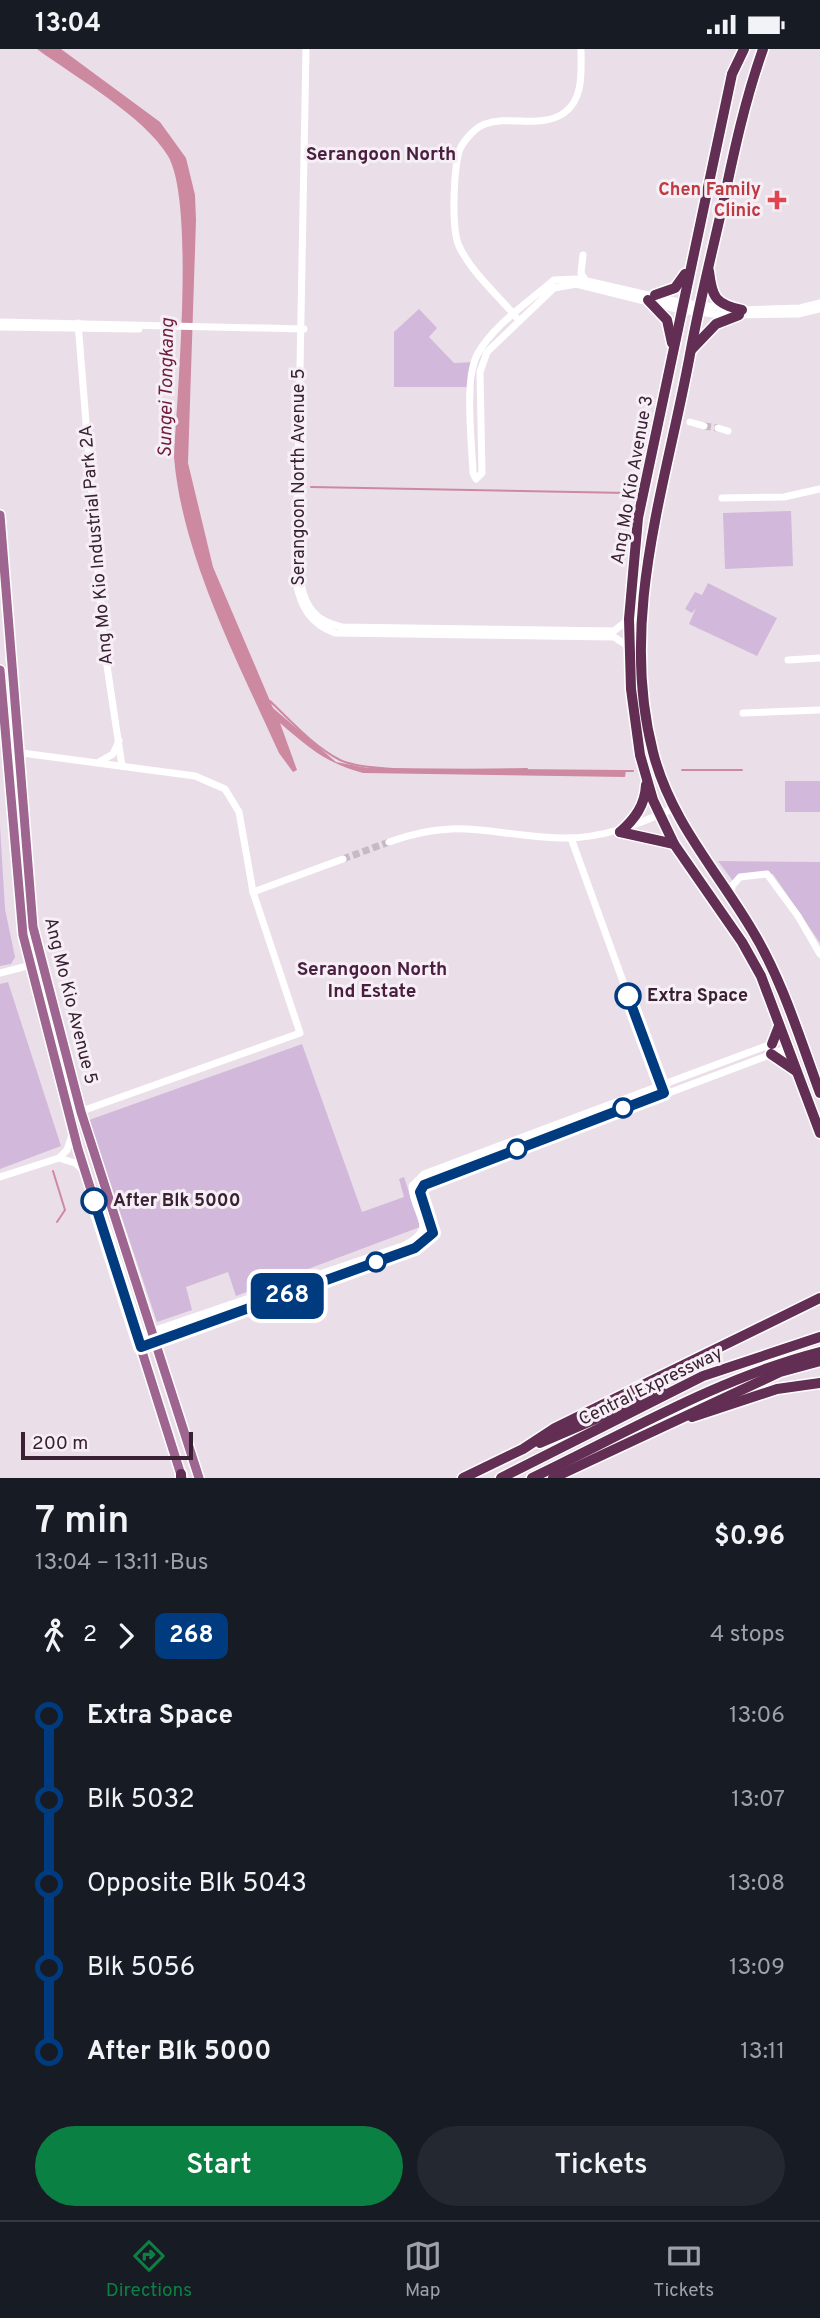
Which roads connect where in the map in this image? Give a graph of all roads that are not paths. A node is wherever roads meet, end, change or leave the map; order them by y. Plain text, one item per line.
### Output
1 (307, 49) edge
2 (582, 49) edge
3 (735, 49) edge
4 (744, 49) edge
5 (763, 49) edge
6 (769, 49) edge
7 (732, 74) junction
8 (751, 82) junction
9 (583, 255) dead end
10 (692, 261) junction
11 (708, 263) junction
12 (586, 281) junction
13 (651, 297) junction
14 (820, 303) edge
15 (682, 306) junction
16 (699, 309) junction
17 (820, 309) edge
18 (740, 312) junction
19 (516, 318) junction
20 (0, 324) edge
21 (78, 325) junction
22 (302, 332) junction
23 (673, 350) junction
24 (691, 350) junction
25 (690, 422) dead end
26 (657, 426) junction
27 (704, 426) tunnel mouth
28 (718, 428) tunnel mouth
29 (673, 431) junction
30 (728, 431) dead end
31 (472, 462) junction
32 (481, 462) junction
33 (820, 489) edge
34 (722, 498) dead end
35 (0, 515) edge
36 (1, 552) edge
37 (629, 619) junction
38 (628, 646) junction
39 (820, 659) edge
40 (788, 660) dead end
41 (0, 670) edge
42 (820, 710) edge
43 (743, 713) dead end
44 (120, 741) junction
45 (11, 751) junction
46 (99, 762) junction
47 (122, 766) junction
48 (647, 781) junction
49 (674, 809) junction
50 (660, 815) junction
51 (620, 832) junction
52 (571, 838) junction
53 (389, 842) tunnel mouth
54 (674, 844) junction
55 (343, 859) tunnel mouth
56 (253, 892) junction
57 (731, 898) junction
58 (819, 951) edge
59 (768, 961) junction
60 (31, 965) junction
61 (756, 967) junction
62 (0, 973) edge
63 (779, 1024) junction
64 (786, 1044) junction
65 (771, 1049) junction
66 (797, 1072) junction
67 (662, 1090) junction
68 (820, 1093) edge
69 (81, 1112) junction
70 (68, 1116) junction
71 (73, 1132) junction
72 (820, 1133) edge
73 (59, 1158) junction
74 (85, 1171) junction
75 (0, 1177) edge
76 (820, 1300) edge
77 (148, 1318) junction
78 (134, 1323) junction
79 (152, 1331) junction
80 (138, 1336) junction
81 (172, 1336) junction
82 (820, 1337) edge
83 (156, 1342) junction
84 (141, 1347) junction
85 (820, 1352) edge
86 (159, 1355) junction
87 (820, 1361) edge
88 (703, 1376) junction
89 (820, 1383) edge
90 (661, 1425) junction
91 (523, 1449) junction
92 (181, 1477) edge
93 (198, 1478) edge
94 (463, 1478) edge
95 (501, 1478) edge
96 (533, 1478) edge
97 (553, 1478) edge

1 - 22 street, Serangoon North Avenue 5
2 - 19 street
3 - 7 highway
4 - 7 highway, Ang Mo Kio Avenue 3
5 - 8 highway, Ang Mo Kio Avenue 3
6 - 8 highway
7 - 10 highway, Ang Mo Kio Avenue 3
8 - 11 highway, Ang Mo Kio Avenue 3
9 - 12 street
10 - 13 highway
10 - 15 highway, Ang Mo Kio Avenue 3
11 - 16 highway, Ang Mo Kio Avenue 3
11 - 18 highway
12 - 13 street
12 - 19 street
13 - 15 street
13 - 19 street
13 - 23 highway
14 - 18 street
15 - 16 street
15 - 23 highway, Ang Mo Kio Avenue 3
16 - 18 street
16 - 24 highway, Ang Mo Kio Avenue 3
17 - 18 street
18 - 24 highway
19 - 31 street
19 - 32 street
20 - 21 street
21 - 22 street
21 - 44 street, Ang Mo Kio Industrial Park 2A
22 - 37 street, Serangoon North Avenue 5
22 - 38 street, Serangoon North Avenue 5
23 - 26 highway, Ang Mo Kio Avenue 3
24 - 29 highway, Ang Mo Kio Avenue 3
25 - 27 street
26 - 29 highway
26 - 37 highway, Ang Mo Kio Avenue 3
28 - 30 street
29 - 49 highway, Ang Mo Kio Avenue 3
31 - 32 street
31 - 32 street
33 - 34 street
35 - 36 main road, Ang Mo Kio Avenue 5
36 - 45 main road, Ang Mo Kio Avenue 5
37 - 38 highway, Ang Mo Kio Avenue 3
38 - 48 highway, Ang Mo Kio Avenue 3
39 - 40 street
41 - 45 main road, Ang Mo Kio Avenue 5
42 - 43 street
44 - 46 street
44 - 47 street, Ang Mo Kio Industrial Park 2A
45 - 46 street
45 - 60 main road, Ang Mo Kio Avenue 5
45 - 69 main road, Ang Mo Kio Avenue 5
46 - 47 street
47 - 56 street
48 - 50 highway, Ang Mo Kio Avenue 3
48 - 51 highway
49 - 50 street
49 - 57 highway, Ang Mo Kio Avenue 3
50 - 51 street
50 - 54 highway, Ang Mo Kio Avenue 3
51 - 52 street
51 - 54 highway
52 - 53 street
52 - 67 street
54 - 61 highway, Ang Mo Kio Avenue 3
55 - 56 street
56 - 69 street
57 - 58 street
57 - 59 highway, Ang Mo Kio Avenue 3
59 - 61 highway
59 - 68 highway, Ang Mo Kio Avenue 3
60 - 62 street
60 - 70 main road, Ang Mo Kio Avenue 5
61 - 63 highway, Ang Mo Kio Avenue 3
63 - 64 highway, Ang Mo Kio Avenue 3
63 - 65 highway
64 - 65 street
64 - 66 highway, Ang Mo Kio Avenue 3
65 - 66 highway
65 - 67 street
66 - 72 highway, Ang Mo Kio Avenue 3
67 - 79 street
67 - 81 street
69 - 70 street
69 - 77 main road, Ang Mo Kio Avenue 5
70 - 71 main road, Ang Mo Kio Avenue 5
71 - 73 street
71 - 74 main road, Ang Mo Kio Avenue 5
73 - 74 street
73 - 75 street
74 - 78 main road, Ang Mo Kio Avenue 5
76 - 91 highway
77 - 78 street
77 - 79 main road, Ang Mo Kio Avenue 5
78 - 80 main road, Ang Mo Kio Avenue 5
79 - 80 street
79 - 83 main road, Ang Mo Kio Avenue 5
80 - 84 main road, Ang Mo Kio Avenue 5
81 - 83 street
81 - 86 street
82 - 88 highway, Central Expressway
83 - 84 street
83 - 86 main road, Ang Mo Kio Avenue 5
84 - 92 main road, Ang Mo Kio Avenue 5
85 - 96 highway, Central Expressway
86 - 93 main road, Ang Mo Kio Avenue 5
87 - 90 highway
88 - 91 highway
88 - 95 highway, Central Expressway
89 - 90 highway
90 - 97 highway
91 - 94 highway

